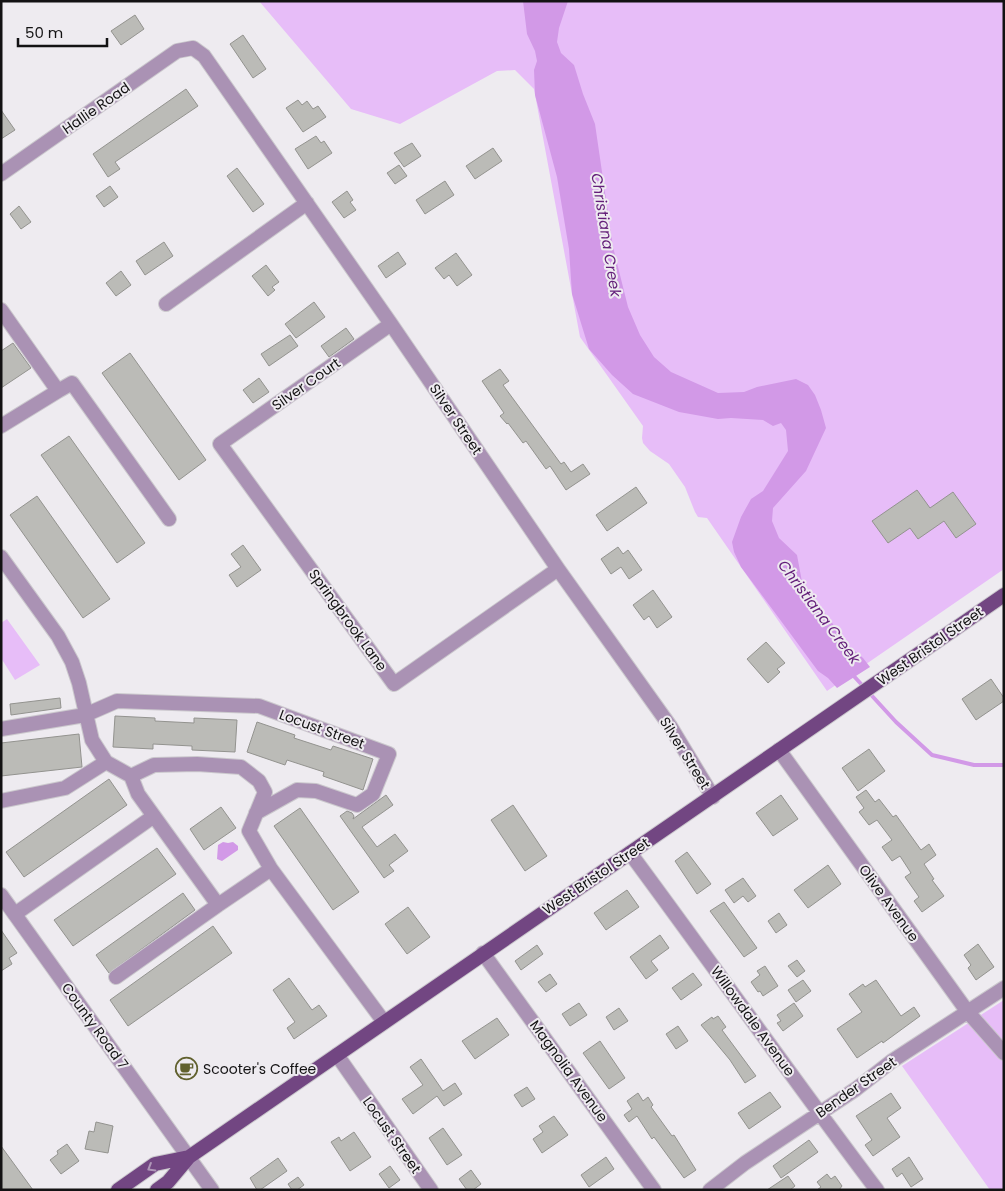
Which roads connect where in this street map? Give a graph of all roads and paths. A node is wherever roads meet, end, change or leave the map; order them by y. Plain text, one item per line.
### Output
1 (192, 48) joint
2 (1, 174) edge
3 (307, 203) junction
4 (166, 304) dead end
5 (1, 310) edge
6 (392, 324) junction
7 (58, 391) junction
8 (1, 426) edge
9 (220, 444) joint
10 (169, 519) dead end
11 (1, 557) edge
12 (558, 569) junction
13 (1004, 596) edge
14 (86, 715) junction
15 (1, 729) edge
16 (779, 750) junction
17 (106, 762) junction
18 (131, 776) junction
19 (712, 797) junction
20 (1, 801) edge
21 (256, 813) junction
22 (154, 816) junction
23 (630, 853) junction
24 (271, 869) junction
25 (1, 895) edge
26 (218, 905) junction
27 (15, 914) junction
28 (483, 952) junction
29 (116, 977) dead end
30 (1004, 988) edge
31 (967, 1011) junction
32 (384, 1022) junction
33 (1004, 1053) edge
34 (337, 1055) junction
35 (819, 1113) junction
36 (188, 1157) junction
37 (118, 1190) edge
38 (157, 1190) edge
39 (212, 1190) edge
40 (431, 1190) edge
41 (654, 1190) edge
42 (710, 1190) edge
43 (877, 1190) edge

1 - 2 street, Hallie Road
1 - 3 street, Silver Street
3 - 4 street
3 - 6 street, Silver Street
5 - 7 street
6 - 9 street, Silver Court
6 - 12 street, Silver Street
7 - 8 street
7 - 10 street
9 - 12 street, Springbrook Lane
11 - 14 street
12 - 19 street, Silver Street
13 - 16 main road, West Bristol Street
14 - 15 street, Locust Street
14 - 17 street
14 - 21 street, Locust Street
16 - 19 main road, West Bristol Street
16 - 31 street, Olive Avenue
17 - 18 street
17 - 20 street
18 - 21 street
18 - 22 street
19 - 23 main road, West Bristol Street
21 - 24 street
22 - 26 street
22 - 27 street
23 - 28 main road, West Bristol Street
23 - 35 street, Willowdale Avenue
24 - 26 street
24 - 32 street
25 - 27 street, County Road 7
26 - 29 street
27 - 36 street, County Road 7
28 - 32 main road, West Bristol Street
28 - 41 street, Magnolia Avenue
30 - 31 street, Bender Street
31 - 33 street, Olive Avenue
31 - 35 street, Bender Street
32 - 34 main road, West Bristol Street
34 - 36 main road, West Bristol Street
34 - 40 street, Locust Street
35 - 42 street, Bender Street
35 - 43 street, Willowdale Avenue
36 -> 37 main road, West Bristol Street
36 - 38 main road, West Bristol Street
36 - 39 street, County Road 7

